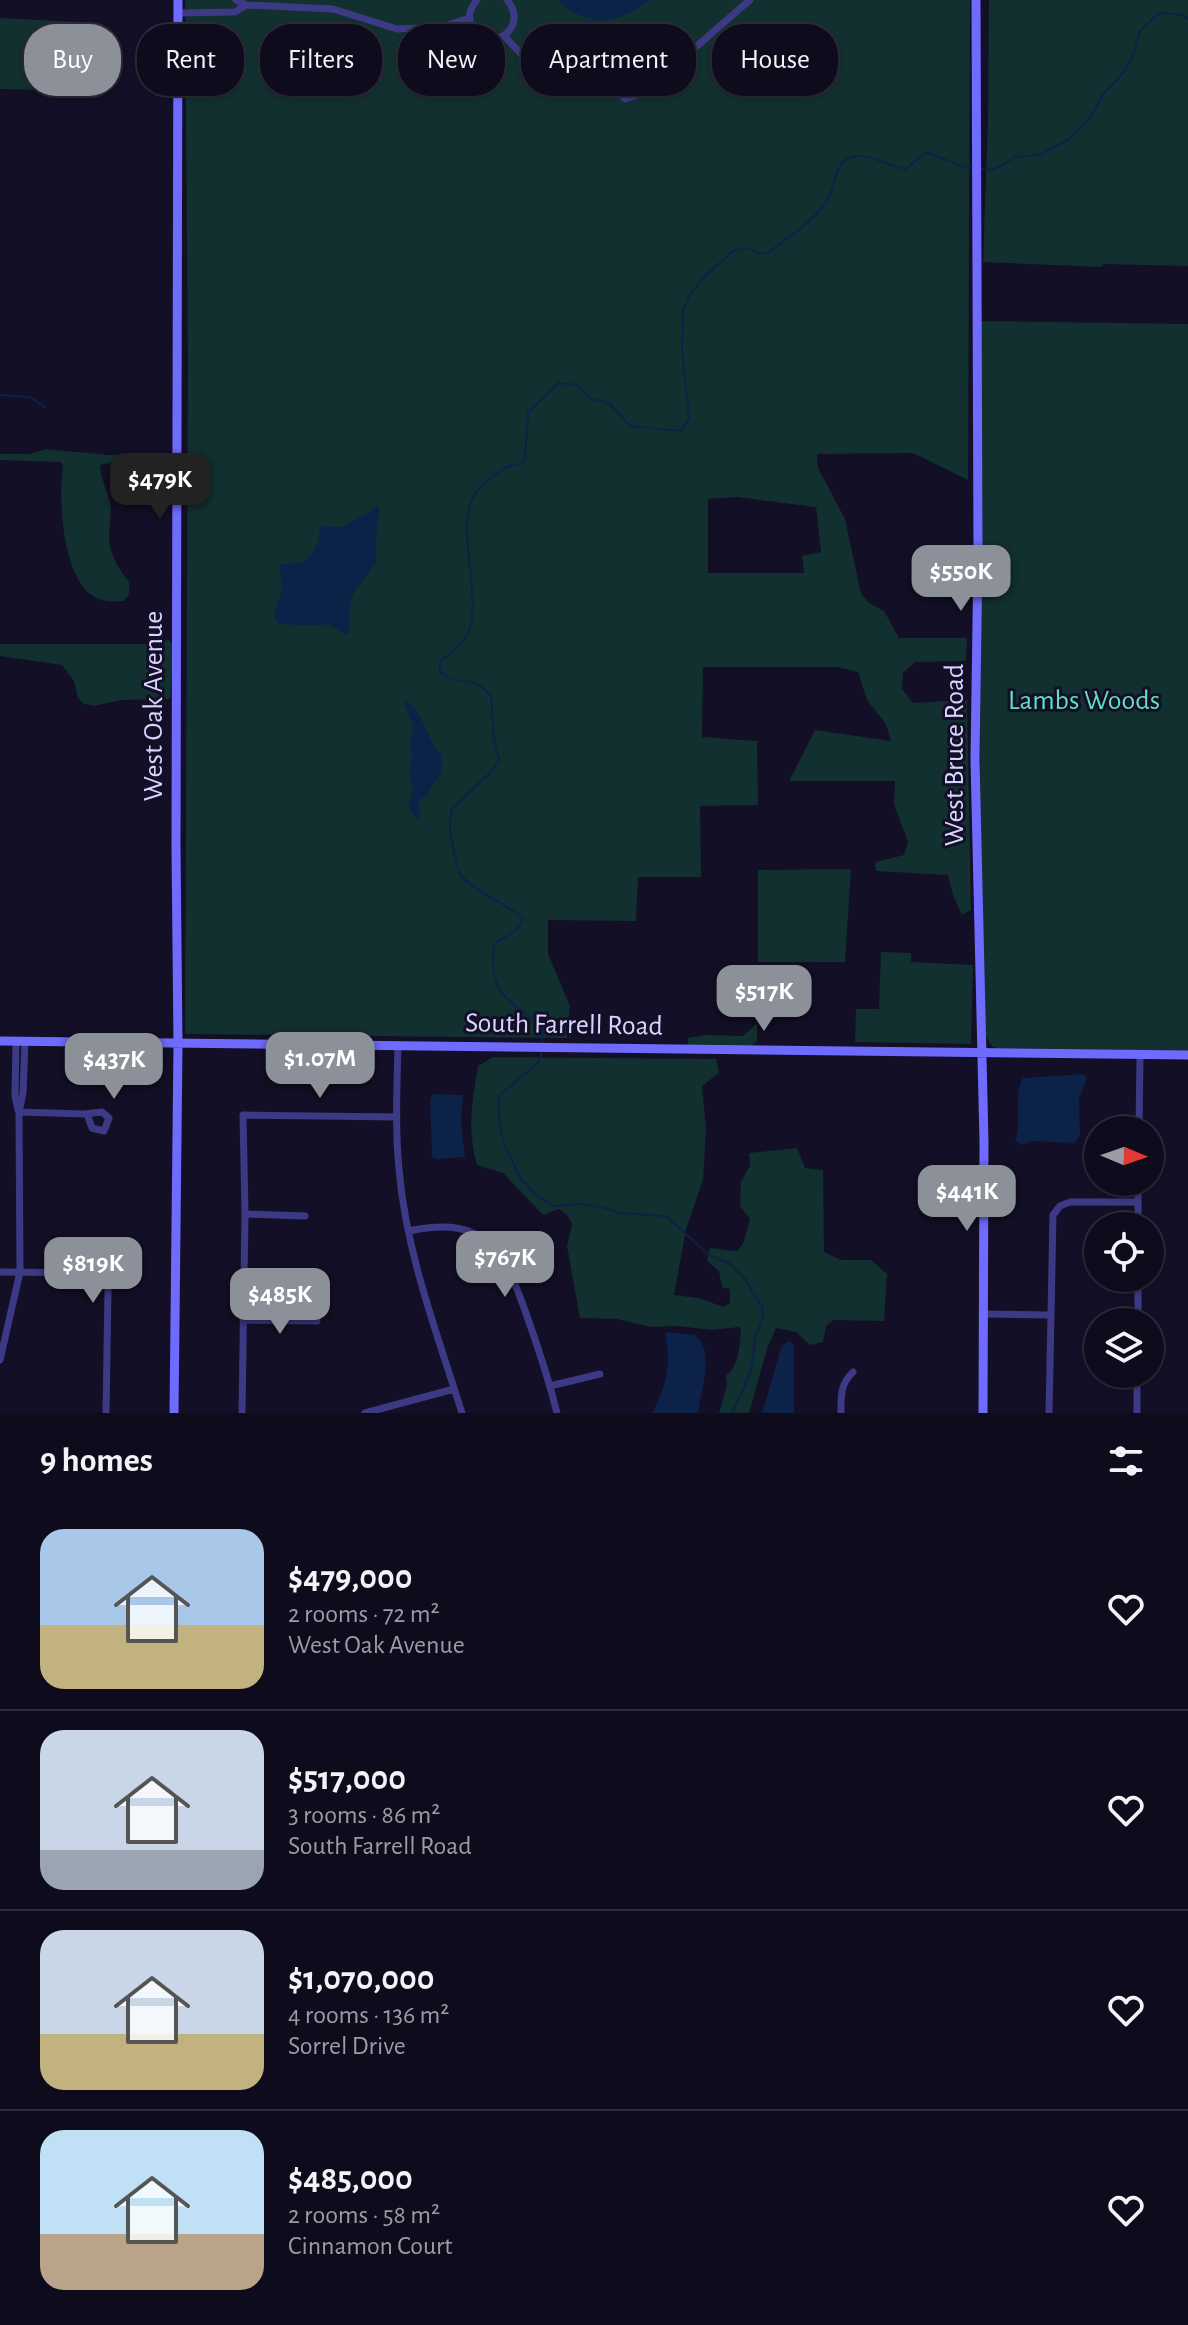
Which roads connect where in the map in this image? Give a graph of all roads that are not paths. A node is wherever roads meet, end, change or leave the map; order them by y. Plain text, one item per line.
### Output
1 (178, 0) edge
2 (236, 0) edge
3 (477, 0) edge
4 (507, 0) edge
5 (750, 0) edge
6 (976, 0) edge
7 (246, 5) junction
8 (178, 13) junction
9 (470, 18) junction
10 (473, 24) edge
11 (505, 34) edge
12 (505, 36) edge
13 (696, 45) edge
14 (521, 54) edge
15 (0, 1041) edge
16 (20, 1041) junction
17 (178, 1043) junction
18 (398, 1045) junction
19 (982, 1052) junction
20 (1140, 1055) junction
21 (1188, 1055) edge
22 (19, 1112) junction
23 (87, 1114) dead end
24 (1139, 1116) edge
25 (397, 1117) junction
26 (1138, 1196) edge
27 (1138, 1202) junction
28 (1138, 1212) edge
29 (245, 1214) junction
30 (305, 1216) dead end
31 (409, 1231) junction
32 (0, 1272) edge
33 (20, 1272) junction
34 (985, 1314) junction
35 (1050, 1315) junction
36 (243, 1320) junction
37 (317, 1321) dead end
38 (0, 1360) edge
39 (853, 1372) dead end
40 (600, 1374) dead end
41 (550, 1386) junction
42 (1137, 1388) edge
43 (454, 1389) junction
44 (106, 1413) edge
45 (174, 1413) edge
46 (242, 1413) edge
47 (365, 1413) edge
48 (462, 1413) edge
49 (557, 1413) edge
50 (841, 1413) edge
51 (983, 1413) edge
52 (1049, 1413) edge
53 (1137, 1413) edge

1 - 8 street, West Oak Avenue
2 - 7 street
3 - 9 street
4 - 11 street
5 - 13 street
6 - 19 street, West Bruce Road
7 - 8 street
7 - 9 street
8 - 17 street, West Oak Avenue
9 - 10 street
12 - 14 street
15 - 16 street, South Farrell Road
16 - 17 street, South Farrell Road
16 - 22 street
17 - 18 street, South Farrell Road
17 - 45 street, West Oak Avenue
18 - 19 street, South Farrell Road
18 - 25 street
19 - 20 street, South Farrell Road
19 - 34 street, West Bruce Road
20 - 21 street, South Farrell Road
20 - 24 street
22 - 23 street
22 - 33 street
25 - 29 street
25 - 31 street
26 - 27 street
27 - 28 street
27 - 35 street
29 - 30 street
29 - 36 street
31 - 41 street
31 - 43 street
32 - 33 street
33 - 38 street
33 - 44 street
34 - 35 street
34 - 51 street, West Bruce Road
35 - 52 street
36 - 37 street
36 - 46 street
39 - 50 street
40 - 41 street
41 - 49 street
42 - 53 street
43 - 47 street
43 - 48 street

